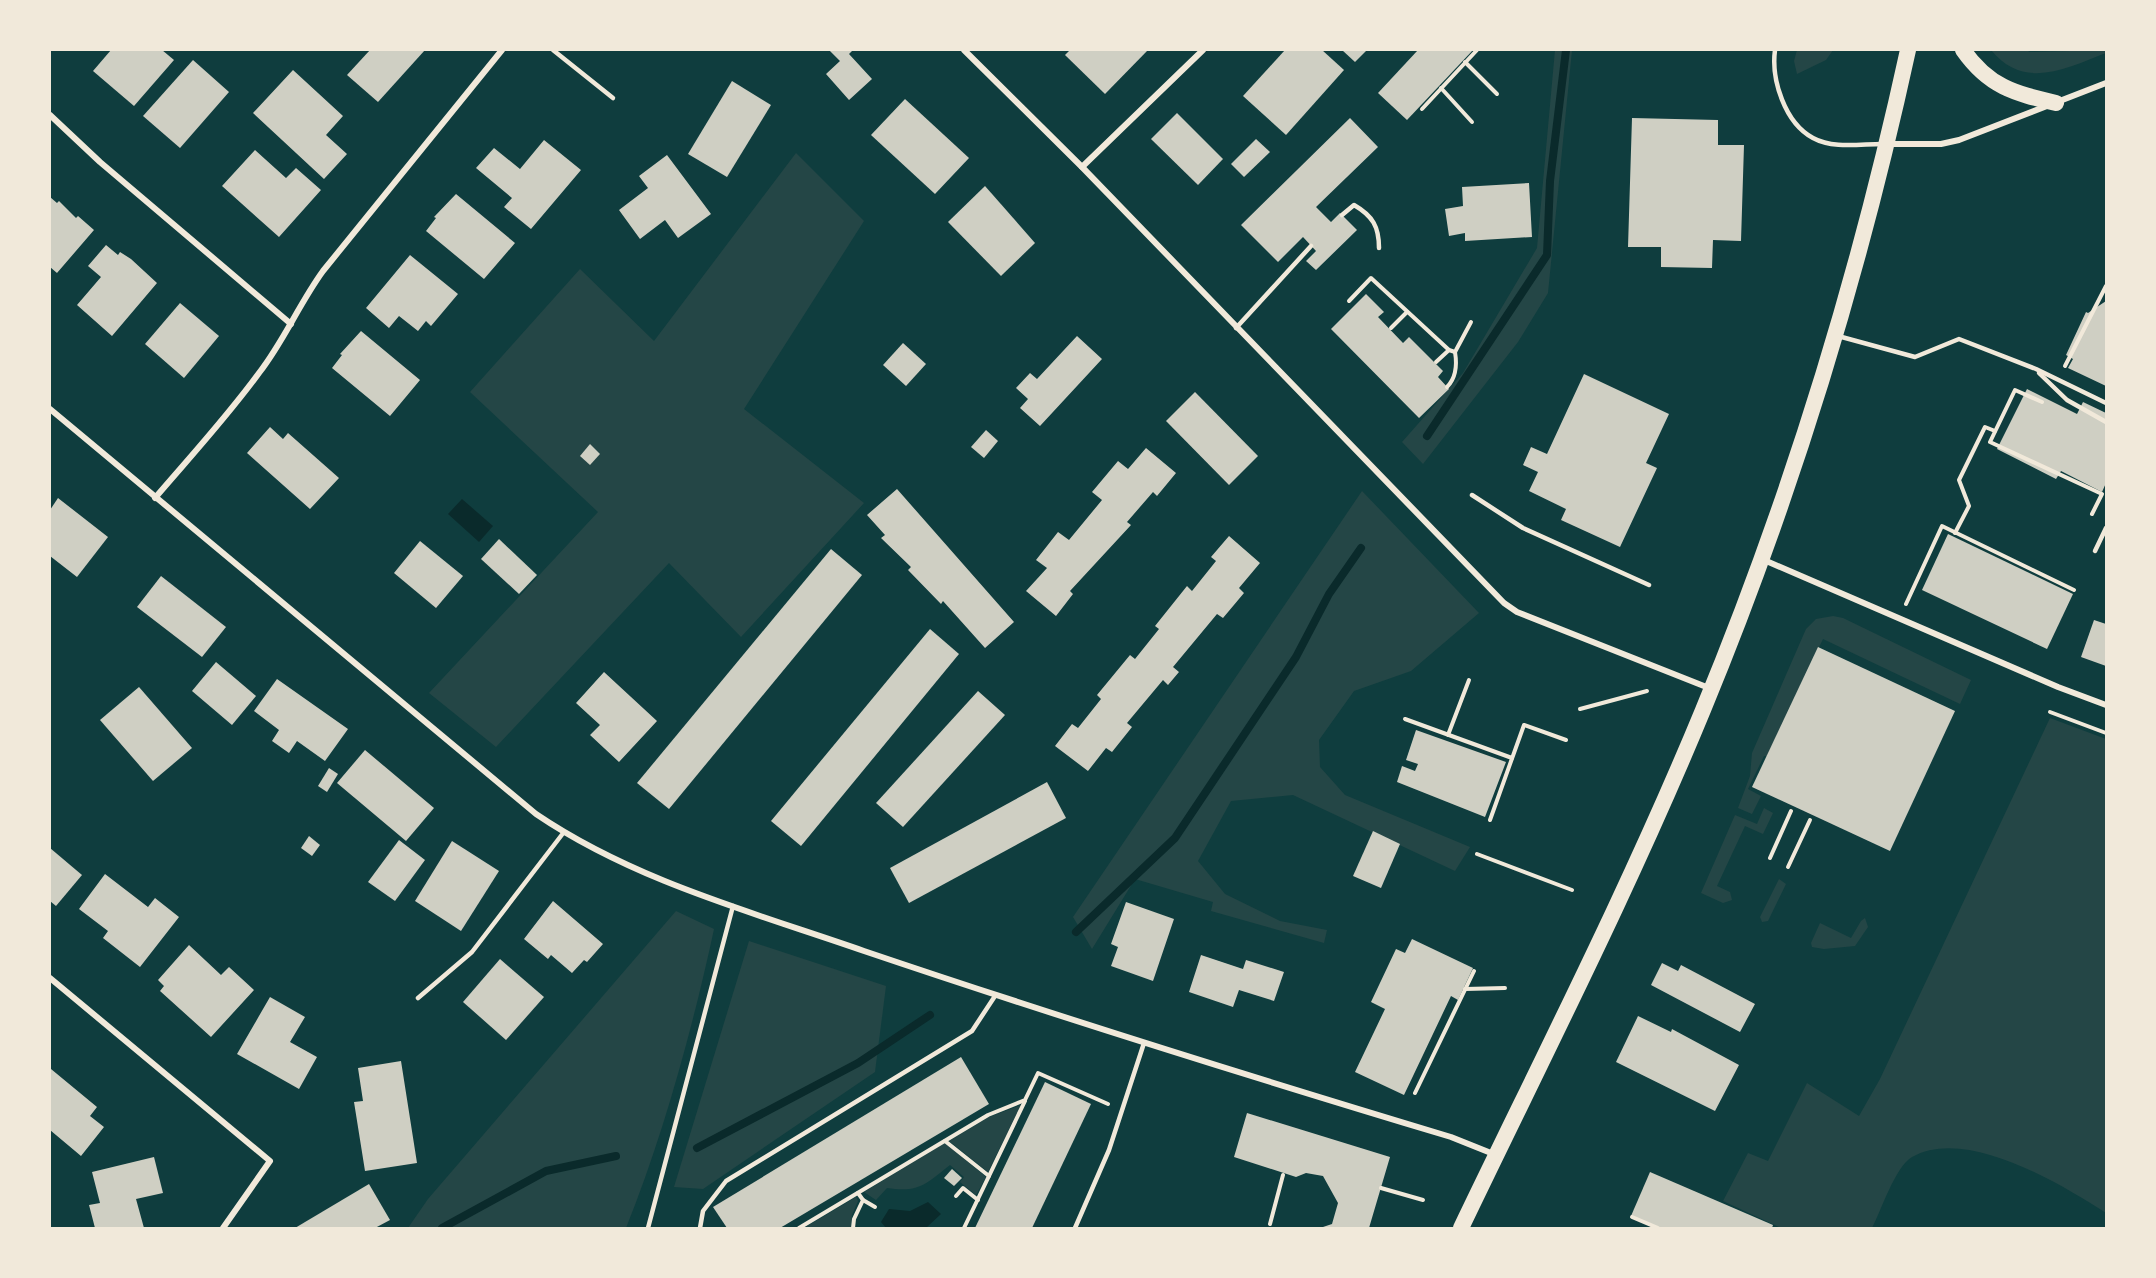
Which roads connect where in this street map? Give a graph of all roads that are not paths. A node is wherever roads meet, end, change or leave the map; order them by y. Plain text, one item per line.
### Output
1 (502, 50) edge
2 (553, 50) edge
3 (964, 50) edge
4 (1203, 50) edge
5 (1775, 50) edge
6 (1908, 50) edge
7 (1963, 50) edge
8 (2106, 83) edge
9 (613, 98) dead end
10 (2056, 103) junction
11 (50, 115) edge
12 (1886, 144) junction
13 (1082, 167) junction
14 (1342, 215) dead end
15 (1311, 246) dead end
16 (1379, 248) dead end
17 (291, 324) junction
18 (1236, 328) junction
19 (1835, 335) junction
20 (2036, 369) junction
21 (2106, 403) edge
22 (50, 409) edge
23 (2106, 423) edge
24 (1472, 495) dead end
25 (155, 498) junction
26 (2106, 528) edge
27 (2095, 550) dead end
28 (1761, 558) junction
29 (1649, 585) dead end
30 (1712, 689) junction
31 (2106, 705) edge
32 (564, 832) junction
33 (733, 906) junction
34 (50, 978) edge
35 (995, 996) junction
36 (418, 998) dead end
37 (1144, 1043) junction
38 (1496, 1155) junction
39 (223, 1228) edge
40 (648, 1228) edge
41 (700, 1228) edge
42 (1075, 1228) edge
43 (1461, 1228) edge

1 - 17 street
2 - 9 lane
3 - 13 street
4 - 13 street
5 - 12 lane
6 - 12 highway
7 - 10 highway
8 - 10 street
10 - 12 street
11 - 17 street
12 - 19 highway
13 - 18 street
14 - 16 lane
15 - 18 lane
17 - 25 street
18 - 30 street
19 - 20 lane
19 - 28 highway
20 - 21 lane
20 - 23 lane
22 - 25 street
24 - 29 lane
25 - 32 street
26 - 27 lane
28 - 30 highway
28 - 31 street
30 - 38 highway
32 - 33 street
32 - 36 lane
33 - 35 street
33 - 40 lane
34 - 39 street
35 - 37 street
35 - 41 lane
37 - 38 street
37 - 42 lane
38 - 43 highway

